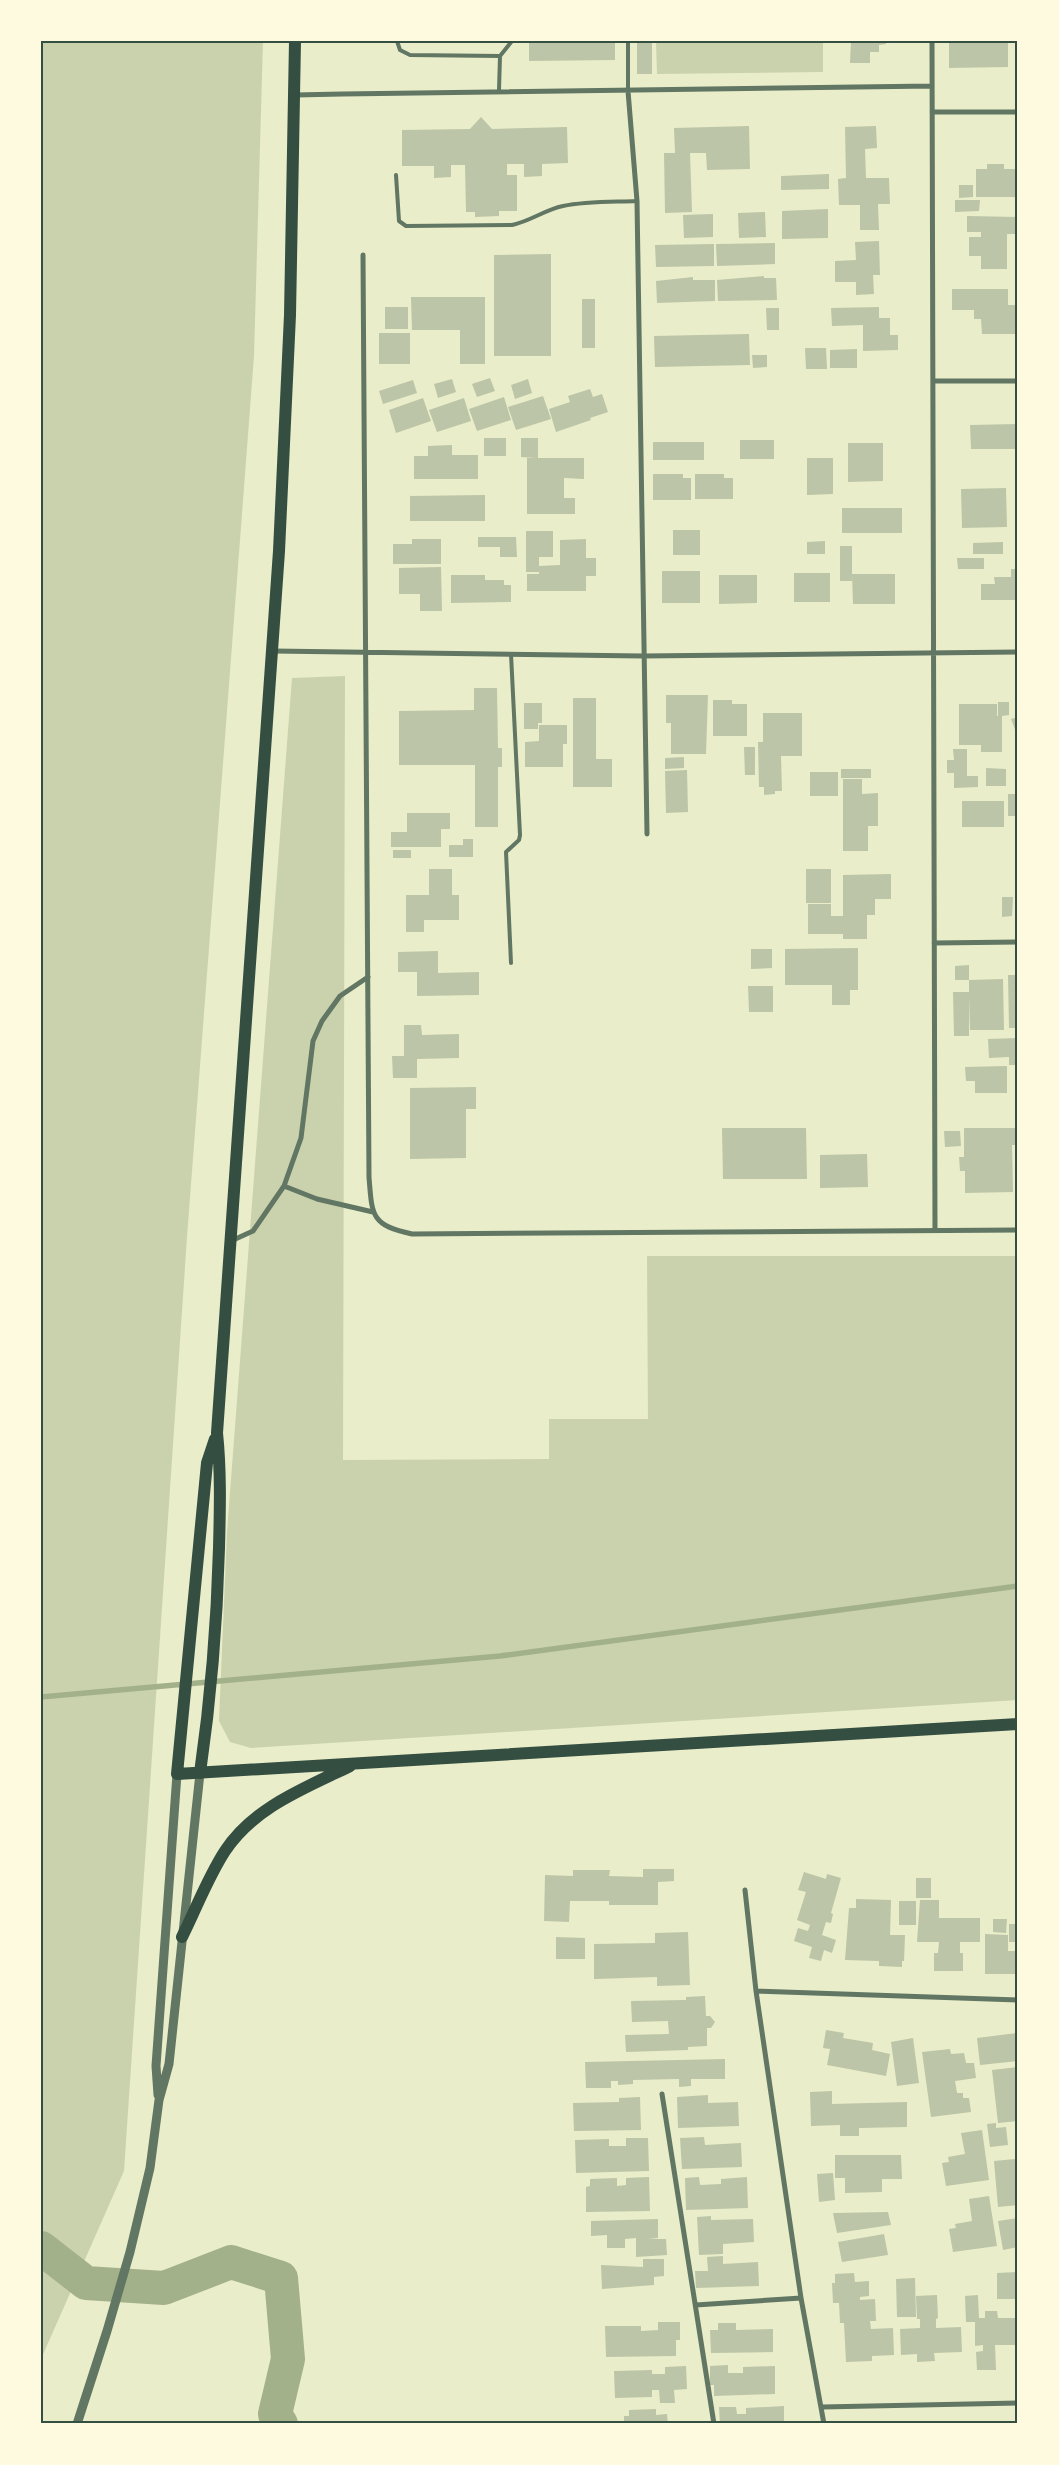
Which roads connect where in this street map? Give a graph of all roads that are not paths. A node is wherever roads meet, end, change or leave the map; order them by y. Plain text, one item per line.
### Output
1 (295, 41) edge
2 (397, 41) edge
3 (512, 41) edge
4 (628, 41) edge
5 (932, 41) edge
6 (500, 56) junction
7 (932, 86) junction
8 (499, 90) junction
9 (628, 91) junction
10 (294, 95) junction
11 (932, 112) junction
12 (1018, 112) edge
13 (396, 175) dead end
14 (637, 201) junction
15 (363, 255) dead end
16 (933, 380) junction
17 (1018, 381) edge
18 (271, 651) junction
19 (933, 652) junction
20 (1018, 652) edge
21 (366, 653) junction
22 (511, 654) junction
23 (643, 656) junction
24 (648, 834) dead end
25 (1018, 942) edge
26 (934, 943) junction
27 (510, 963) dead end
28 (368, 977) junction
29 (284, 1186) junction
30 (373, 1212) junction
31 (935, 1230) junction
32 (1018, 1230) edge
33 (230, 1241) junction
34 (217, 1433) junction
35 (1018, 1724) edge
36 (357, 1762) junction
37 (200, 1773) junction
38 (177, 1774) junction
39 (745, 1890) dead end
40 (182, 1937) junction
41 (756, 1991) junction
42 (1018, 2000) edge
43 (662, 2094) dead end
44 (159, 2100) junction
45 (802, 2298) junction
46 (696, 2305) junction
47 (1018, 2403) edge
48 (822, 2407) junction
49 (77, 2424) edge
50 (714, 2424) edge
51 (824, 2424) edge

1 - 10 main road
2 - 6 lane
3 - 6 lane
4 - 9 lane
5 - 7 street
6 - 8 lane
7 - 9 street
7 - 11 street
8 - 9 street
8 - 10 street
9 - 14 street
10 - 18 main road
11 - 12 street
11 - 16 street
13 - 14 lane
14 - 23 street
15 - 21 street
16 - 17 street
16 - 19 street
18 - 21 street
18 - 33 main road
19 - 20 street
19 - 23 street
19 - 26 street
21 - 22 street
21 - 28 street
22 - 23 street
22 - 27 lane
23 - 24 street
25 - 26 street
26 - 31 street
28 - 29 street
28 - 30 street
29 - 30 street
29 - 33 street
30 - 31 street
31 - 32 street
33 - 34 main road
34 - 37 main road
34 - 38 main road
35 - 36 main road
36 - 37 main road
36 - 40 main road
37 - 38 main road
37 - 40 street
38 - 44 street
39 - 41 street
40 - 44 street
41 - 42 street
41 - 45 street
43 - 46 street
44 - 49 street
45 - 46 street
45 - 48 street
46 - 50 street
47 - 48 street
48 - 51 street

